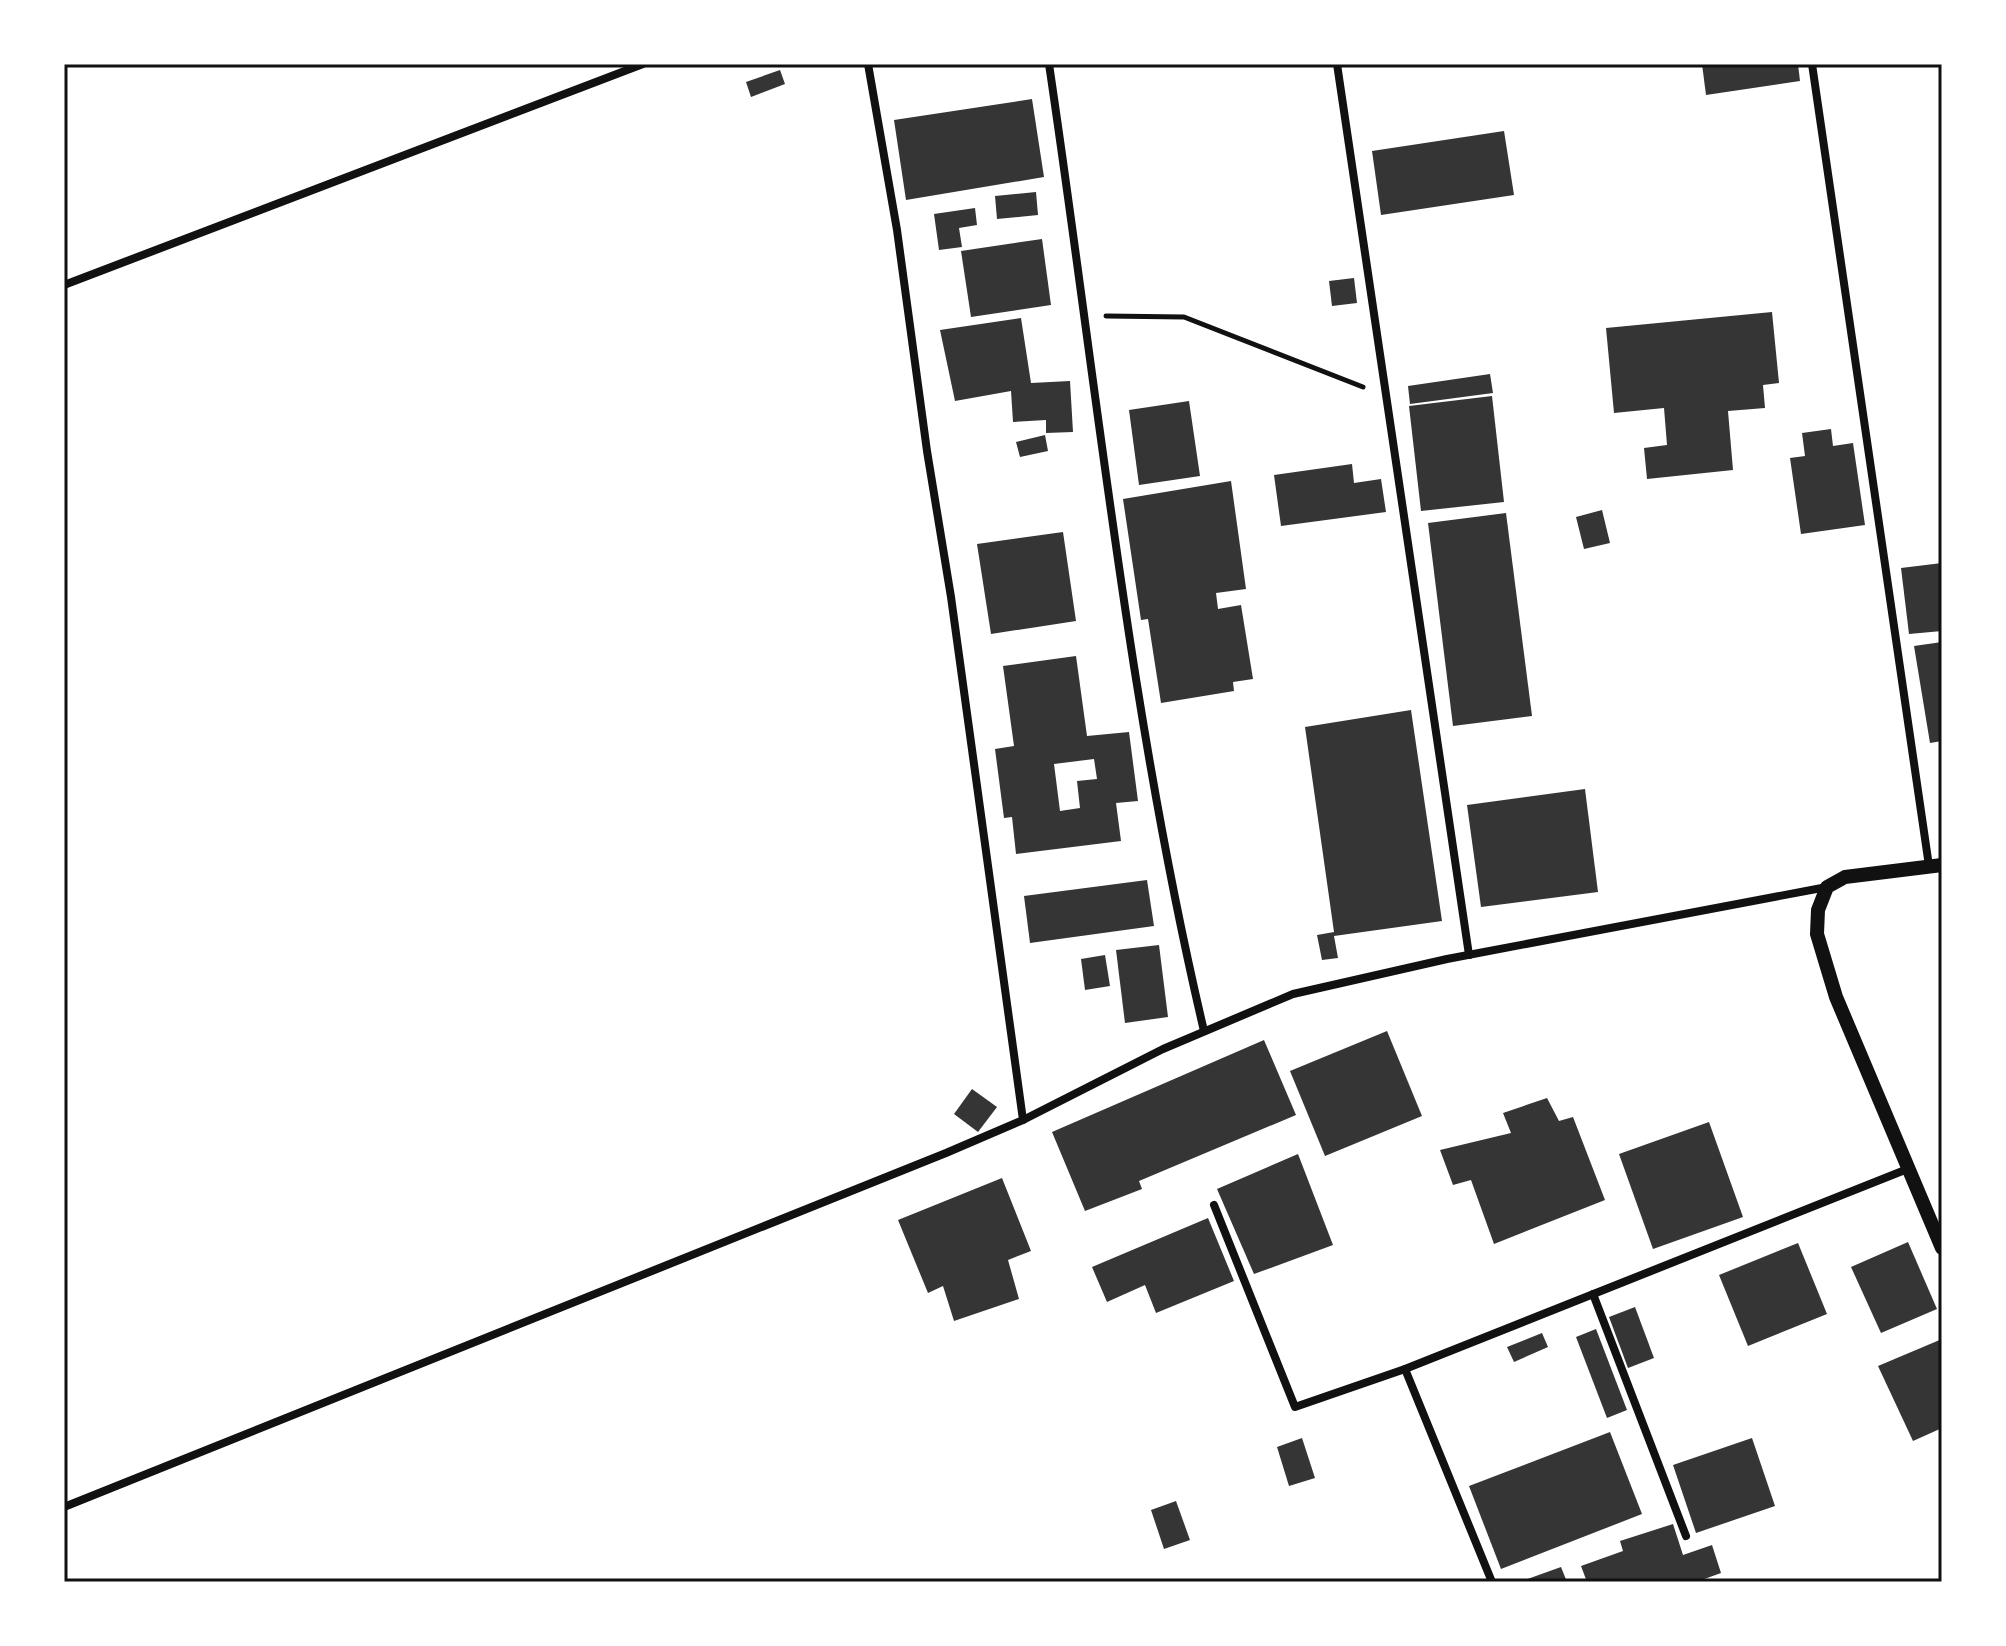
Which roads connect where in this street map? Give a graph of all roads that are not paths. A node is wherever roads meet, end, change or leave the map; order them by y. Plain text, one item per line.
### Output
1 (643, 64) edge
2 (868, 64) edge
3 (1049, 64) edge
4 (1337, 64) edge
5 (1812, 64) edge
6 (64, 285) edge
7 (1935, 865) edge
8 (1827, 887) junction
9 (1469, 955) junction
10 (1204, 1031) junction
11 (1023, 1120) junction
12 (1910, 1168) junction
13 (1214, 1205) dead end
14 (1942, 1248) edge
15 (1593, 1294) junction
16 (1405, 1369) junction
17 (64, 1507) edge
18 (1686, 1536) dead end
19 (1492, 1582) edge

1 - 6 street
2 - 11 street
3 - 10 street
4 - 9 street
5 - 7 street
7 - 8 street
8 - 9 street
8 - 12 street
9 - 10 street
10 - 11 street
11 - 17 street
12 - 14 street
12 - 15 street
13 - 16 street
15 - 16 street
15 - 18 street
16 - 19 street

